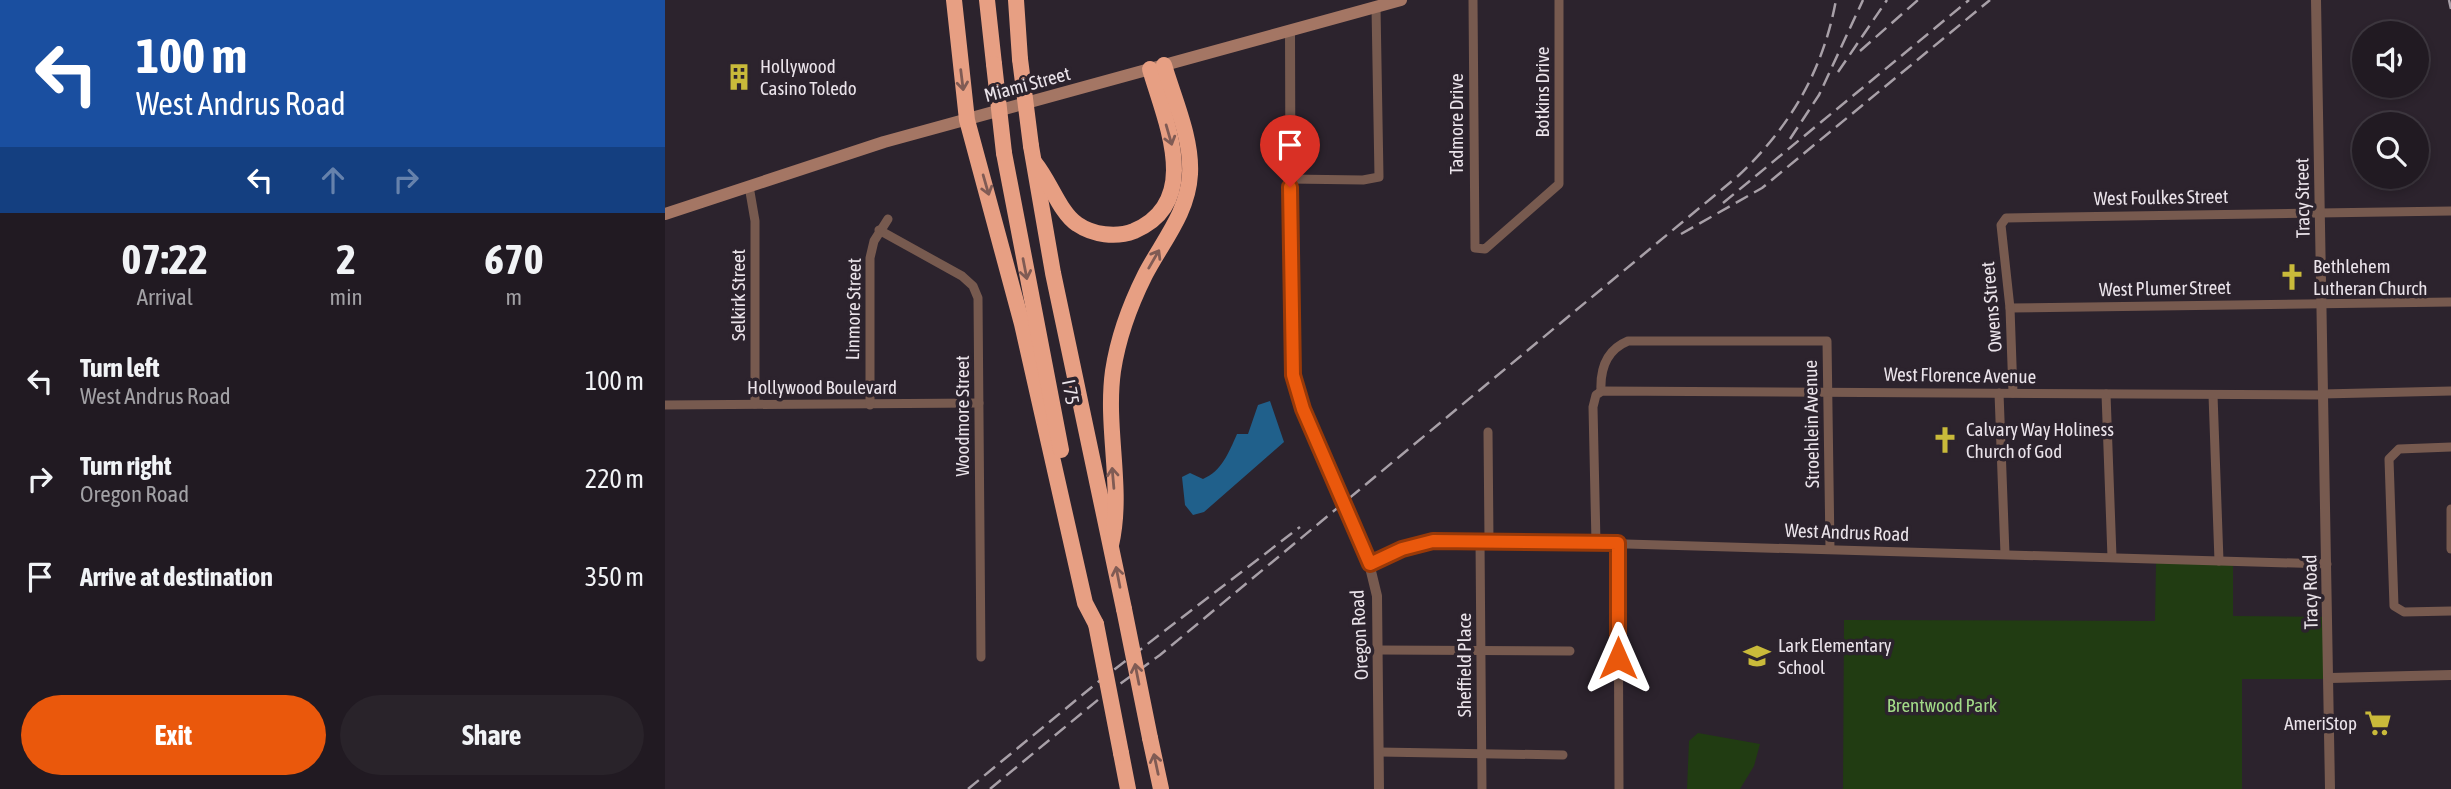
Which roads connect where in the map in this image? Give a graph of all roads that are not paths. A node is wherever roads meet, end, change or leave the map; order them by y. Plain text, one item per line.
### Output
1 (954, 0) edge
2 (987, 0) edge
3 (1016, 0) edge
4 (1401, 0) edge
5 (1473, 0) edge
6 (1559, 0) edge
7 (2316, 0) edge
8 (1376, 7) junction
9 (1290, 33) junction
10 (1157, 67) junction
11 (967, 120) junction
12 (1032, 153) junction
13 (1290, 179) junction
14 (1559, 184) joint
15 (750, 187) junction
16 (2451, 211) edge
17 (2319, 212) junction
18 (665, 214) edge
19 (888, 219) dead end
20 (2003, 219) joint
21 (879, 230) junction
22 (2451, 302) edge
23 (2320, 303) junction
24 (2010, 308) junction
25 (1828, 391) junction
26 (2451, 391) edge
27 (1599, 392) junction
28 (1999, 393) junction
29 (2013, 393) junction
30 (2106, 394) junction
31 (2322, 394) junction
32 (2213, 395) junction
33 (979, 402) junction
34 (755, 404) junction
35 (665, 405) edge
36 (870, 405) junction
37 (1488, 432) dead end
38 (2451, 447) edge
39 (2451, 509) edge
40 (1484, 540) junction
41 (1596, 543) junction
42 (1618, 543) junction
43 (1111, 545) junction
44 (1830, 549) junction
45 (2451, 549) edge
46 (2005, 554) junction
47 (2112, 557) junction
48 (2219, 561) junction
49 (1370, 564) junction
50 (2327, 564) junction
51 (2451, 611) edge
52 (1096, 624) junction
53 (1379, 650) junction
54 (1481, 651) junction
55 (1570, 651) dead end
56 (981, 657) dead end
57 (2451, 676) edge
58 (2330, 678) junction
59 (1379, 752) junction
60 (1482, 753) junction
61 (1563, 755) dead end
62 (1128, 789) edge
63 (1161, 789) edge
64 (1379, 789) edge
65 (1482, 789) edge
66 (1619, 789) edge
67 (2330, 789) edge

1 -> 11 highway
2 -> 52 highway, I 75 / I 75, bridge
3 - 12 highway, I 75, bridge
4 - 8 main road, Miami Street
5 - 14 street, Tadmore Drive
6 - 14 street, Botkins Drive
7 - 17 street, Tracy Street
8 - 9 main road, Miami Street
8 - 13 street
9 - 10 main road, Miami Street
9 - 13 street, Oregon Road
10 - 11 main road, Miami Street
10 -> 12 highway
43 -> 10 highway
11 - 15 main road, Miami Street
11 -> 52 highway
12 - 43 highway, I 75
13 - 49 street, Oregon Road, bridge
15 - 18 main road, Miami Street
15 - 34 street, Selkirk Street
16 - 17 street, West Foulkes Street
17 - 20 street, West Foulkes Street
17 - 23 street, Tracy Street
19 - 21 street, Linmore Street
20 - 24 street, Owens Street
21 - 33 street, Woodmore Street
21 - 36 street, Linmore Street
22 - 23 street, West Plumer Street
23 - 24 street, West Plumer Street
23 - 31 street, Tracy Street
24 - 29 street, Owens Street
25 - 27 street, West Florence Avenue
25 - 27 street, Stroehlein Avenue
25 - 28 street, West Florence Avenue
25 - 44 street, Stroehlein Avenue
26 - 31 street, West Florence Avenue
27 - 41 street
28 - 29 street, West Florence Avenue
28 - 46 street
29 - 30 street, West Florence Avenue
30 - 32 street, West Florence Avenue
30 - 47 street
31 - 32 street, West Florence Avenue
31 - 50 street, Tracy Road
32 - 48 street
33 - 36 street, Hollywood Boulevard
33 - 56 street, Woodmore Street
34 - 35 street, Hollywood Boulevard
34 - 36 street, Hollywood Boulevard
37 - 40 street, Sheffield Place
38 - 51 street
39 - 45 street
40 - 41 street, West Andrus Road
40 - 49 street, West Andrus Road
40 - 54 street, Sheffield Place
41 - 42 street, West Andrus Road
42 - 44 street, West Andrus Road
42 - 66 street
63 -> 43 highway, I 75, bridge
44 - 46 street, West Andrus Road
46 - 47 street, West Andrus Road
47 - 48 street, West Andrus Road
48 - 50 street, West Andrus Road
49 - 53 street, Oregon Road
50 - 58 street, Tracy Road
52 - 62 highway, I 75 / I 75, bridge
53 - 54 street
53 - 59 street, Oregon Road
54 - 55 street
54 - 60 street, Sheffield Place
57 - 58 street
58 - 67 street, Tracy Road
59 - 60 street
59 - 64 street, Oregon Road
60 - 61 street
60 - 65 street, Sheffield Place

